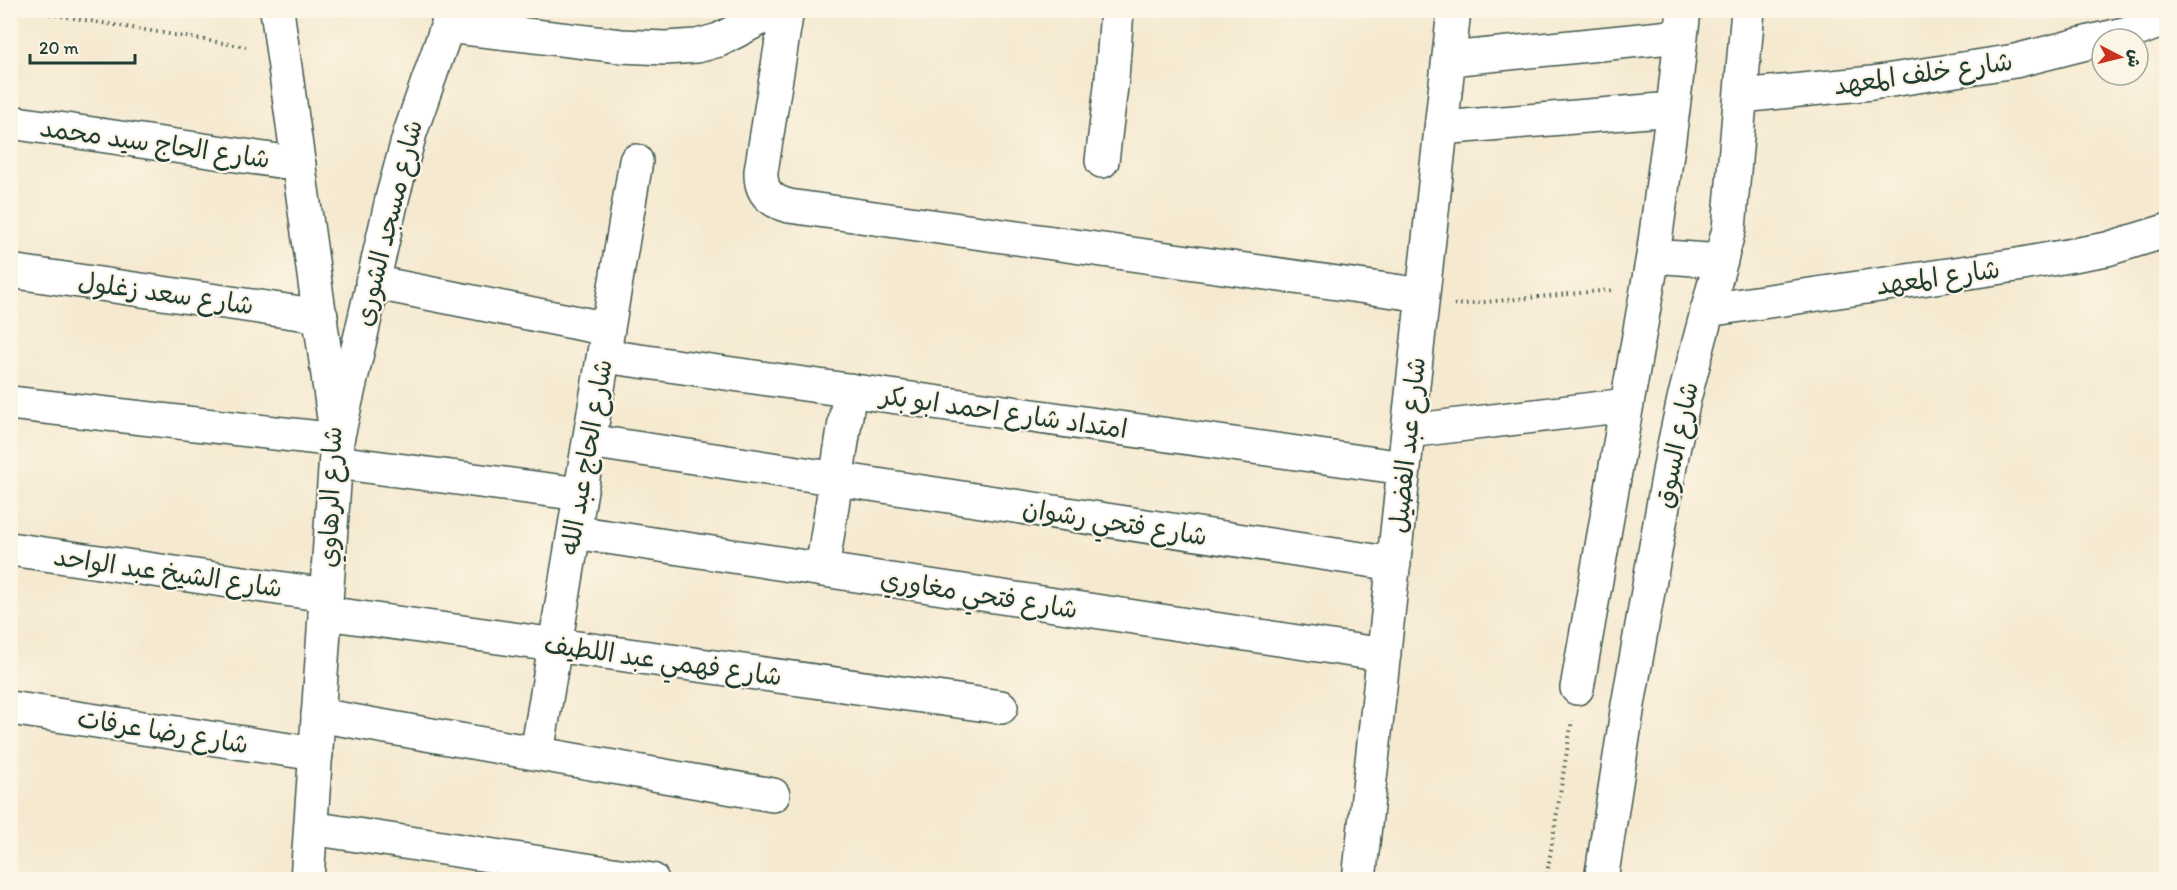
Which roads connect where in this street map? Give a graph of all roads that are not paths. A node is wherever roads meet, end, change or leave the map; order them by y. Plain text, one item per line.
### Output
1 (277, 10) edge
2 (776, 10) edge
3 (787, 10) edge
4 (1117, 10) edge
5 (1454, 10) edge
6 (1748, 10) edge
7 (450, 18) edge
8 (2166, 19) edge
9 (1682, 23) edge
10 (2145, 27) edge
11 (2090, 42) edge
12 (1449, 59) junction
13 (1741, 96) junction
14 (1673, 109) junction
15 (10, 122) edge
16 (1441, 128) junction
17 (636, 161) dead end
18 (1102, 161) dead end
19 (299, 164) junction
20 (2166, 231) edge
21 (1721, 261) junction
22 (10, 271) edge
23 (1651, 271) junction
24 (372, 282) junction
25 (1422, 302) junction
26 (1707, 310) junction
27 (321, 316) junction
28 (606, 342) junction
29 (850, 390) junction
30 (10, 403) edge
31 (1627, 405) junction
32 (1408, 431) junction
33 (589, 441) junction
34 (336, 451) junction
35 (1404, 468) junction
36 (836, 479) junction
37 (580, 494) junction
38 (574, 532) junction
39 (10, 549) edge
40 (1394, 564) junction
41 (822, 570) junction
42 (326, 604) junction
43 (555, 645) junction
44 (1384, 655) junction
45 (1577, 688) road end
46 (1001, 707) dead end
47 (10, 708) edge
48 (318, 715) junction
49 (537, 753) junction
50 (316, 754) junction
51 (773, 795) dead end
52 (311, 828) junction
53 (307, 879) edge
54 (652, 879) edge
55 (1359, 879) edge
56 (1601, 879) edge

1 - 19 street, شارع الرهاوي
2 - 7 street
3 - 25 street
4 - 18 street
5 - 12 street, شارع عبد الفضيل
6 - 13 street, شارع السوق
7 - 24 street, شارع مسجد الشورى
8 - 10 street, شارع خلف المعهد
9 - 12 street
9 - 14 street, شارع السوق
11 - 13 street, شارع خلف المعهد
12 - 16 street, شارع عبد الفضيل
13 - 21 street, شارع السوق
14 - 16 street
14 - 23 street, شارع السوق
15 - 19 street, شارع الحاج سيد محمد
16 - 25 street, شارع عبد الفضيل
17 - 28 street, شارع الحاج عبد الله
19 - 27 street, شارع الرهاوي
20 - 26 street, شارع المعهد
21 - 23 street
21 - 26 street, شارع السوق
22 - 27 street, شارع سعد زغلول
23 - 31 street, شارع السوق
24 - 28 street, امتداد شارع احمد ابو بكر
24 - 34 street, شارع مسجد الشورى
25 - 32 street, شارع عبد الفضيل
26 - 56 street, شارع السوق
27 - 34 street, شارع الرهاوي
28 - 29 street, امتداد شارع احمد ابو بكر
28 - 33 street, شارع الحاج عبد الله
29 - 35 street, امتداد شارع احمد ابو بكر
29 - 36 street
30 - 34 street
31 - 32 street
31 - 45 street, شارع السوق
32 - 35 street, شارع عبد الفضيل
33 - 36 street, شارع فتحي رشوان
33 - 37 street, شارع الحاج عبد الله
34 - 37 street
34 - 42 street, شارع الرهاوي
35 - 40 street, شارع عبد الفضيل
36 - 40 street, شارع فتحي رشوان
36 - 41 street
37 - 38 street, شارع الحاج عبد الله
38 - 41 street, شارع فتحي مغاوري
38 - 43 street, شارع الحاج عبد الله
39 - 42 street, شارع الشيخ عبد الواحد
40 - 44 street, شارع عبد الفضيل
41 - 44 street, شارع فتحي مغاوري
42 - 43 street, شارع فهمي عبد اللطيف
42 - 48 street, شارع الرهاوي
43 - 46 street, شارع فهمي عبد اللطيف
43 - 49 street, شارع الحاج عبد الله
44 - 55 street, شارع عبد الفضيل
47 - 50 street, شارع رضا عرفات
48 - 49 street
48 - 50 street, شارع الرهاوي
49 - 51 street
50 - 52 street, شارع الرهاوي
52 - 53 street, شارع الرهاوي
52 - 54 street

